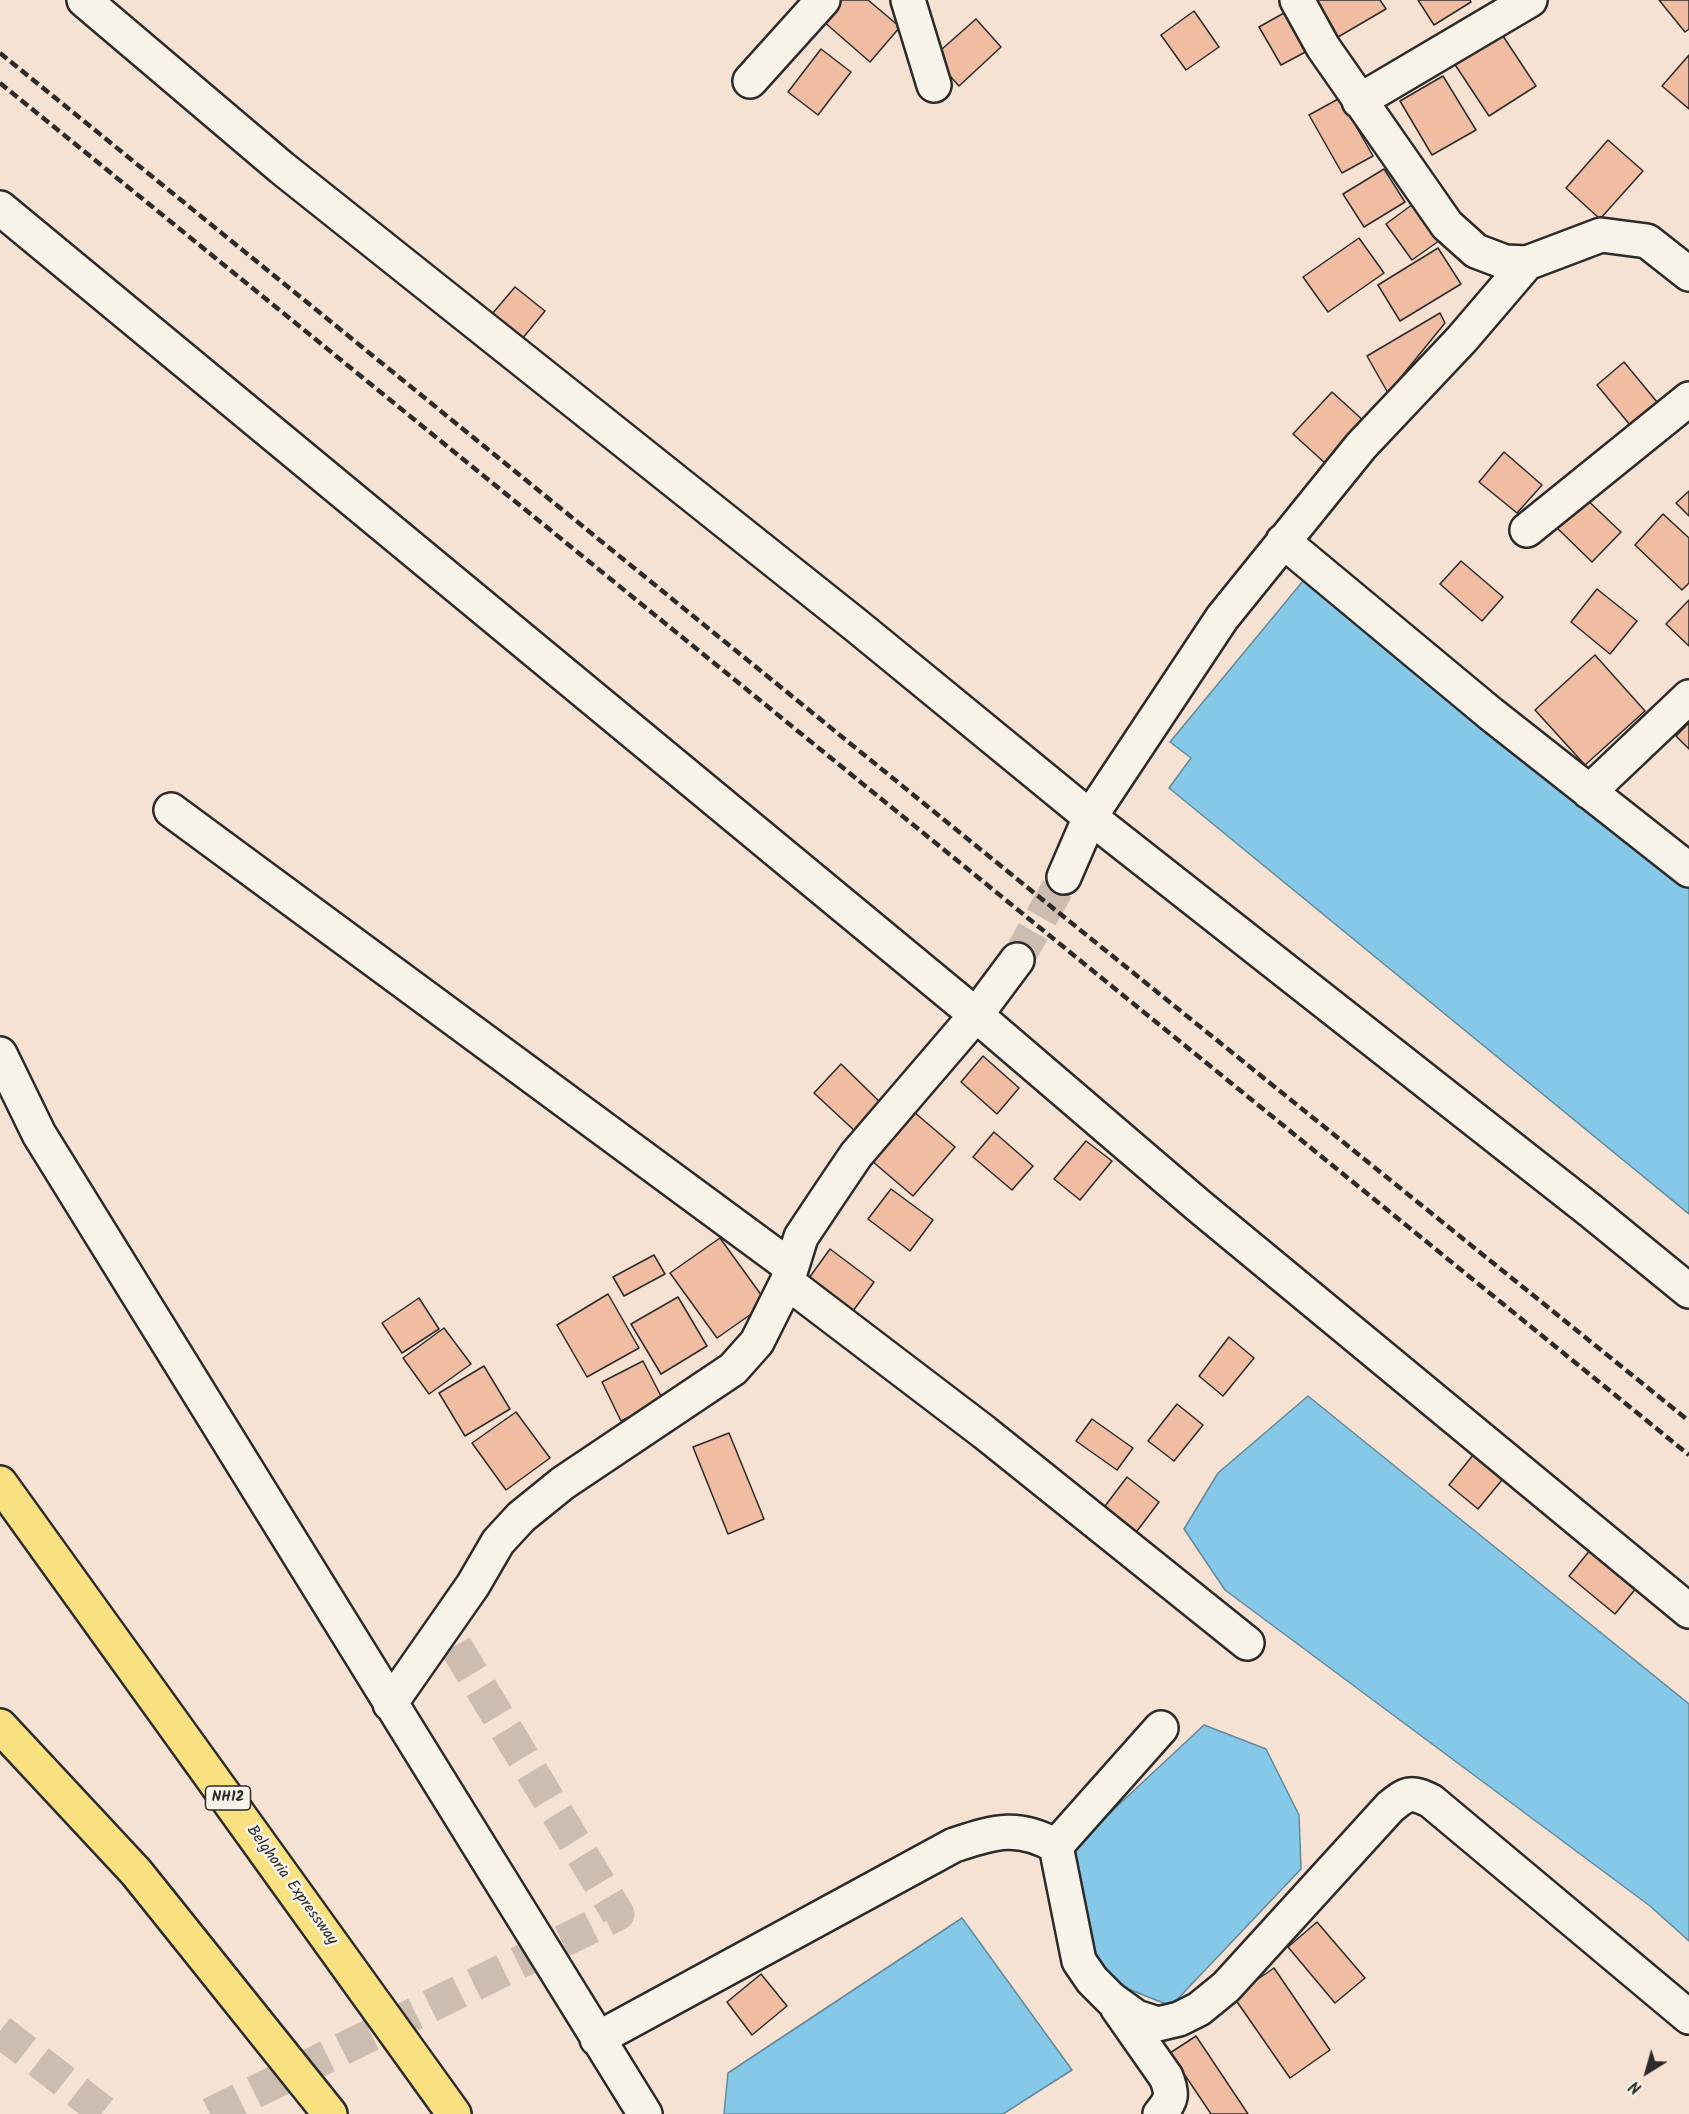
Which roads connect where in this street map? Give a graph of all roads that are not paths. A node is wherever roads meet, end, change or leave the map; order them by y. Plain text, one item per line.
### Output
1 (84, 0) edge
2 (823, 0) edge
3 (908, 0) edge
4 (1297, 0) edge
5 (1530, 0) edge
6 (750, 81) dead end
7 (934, 85) dead end
8 (1359, 101) junction
9 (0, 208) edge
10 (1527, 263) junction
11 (1689, 274) edge
12 (1689, 399) edge
13 (1527, 530) dead end
14 (1283, 541) junction
15 (1689, 697) edge
16 (1589, 792) junction
17 (171, 810) dead end
18 (1090, 817) junction
19 (1689, 870) edge
20 (1064, 877) tunnel mouth
21 (1017, 960) tunnel mouth
22 (976, 1015) junction
23 (0, 1054) edge
24 (789, 1275) junction
25 (1689, 1291) edge
26 (0, 1483) edge
27 (1689, 1611) edge
28 (1247, 1643) dead end
29 (390, 1704) junction
30 (0, 1726) edge
31 (1161, 1728) dead end
32 (1056, 1846) junction
33 (1111, 1999) junction
34 (1689, 2017) edge
35 (597, 2039) junction
36 (330, 2114) edge
37 (454, 2114) edge
38 (645, 2114) edge
39 (1160, 2114) edge

1 - 18 street
2 - 6 street
3 - 7 street
4 - 8 street
5 - 8 street
8 - 10 street
9 - 22 street
10 - 11 street
10 - 14 street
12 - 13 street
14 - 16 street
14 - 18 street
15 - 16 street
16 - 19 street
17 - 24 street
18 - 20 street
18 - 25 street
21 - 22 street
22 - 24 street
22 - 27 street
23 - 29 street
24 - 28 street
24 - 29 street
26 - 37 highway, Belghoria Expressway / NH12
29 - 35 street
30 - 36 highway
31 - 32 street
32 - 33 street
32 - 35 street
33 - 34 street
33 - 39 street
35 - 38 street

